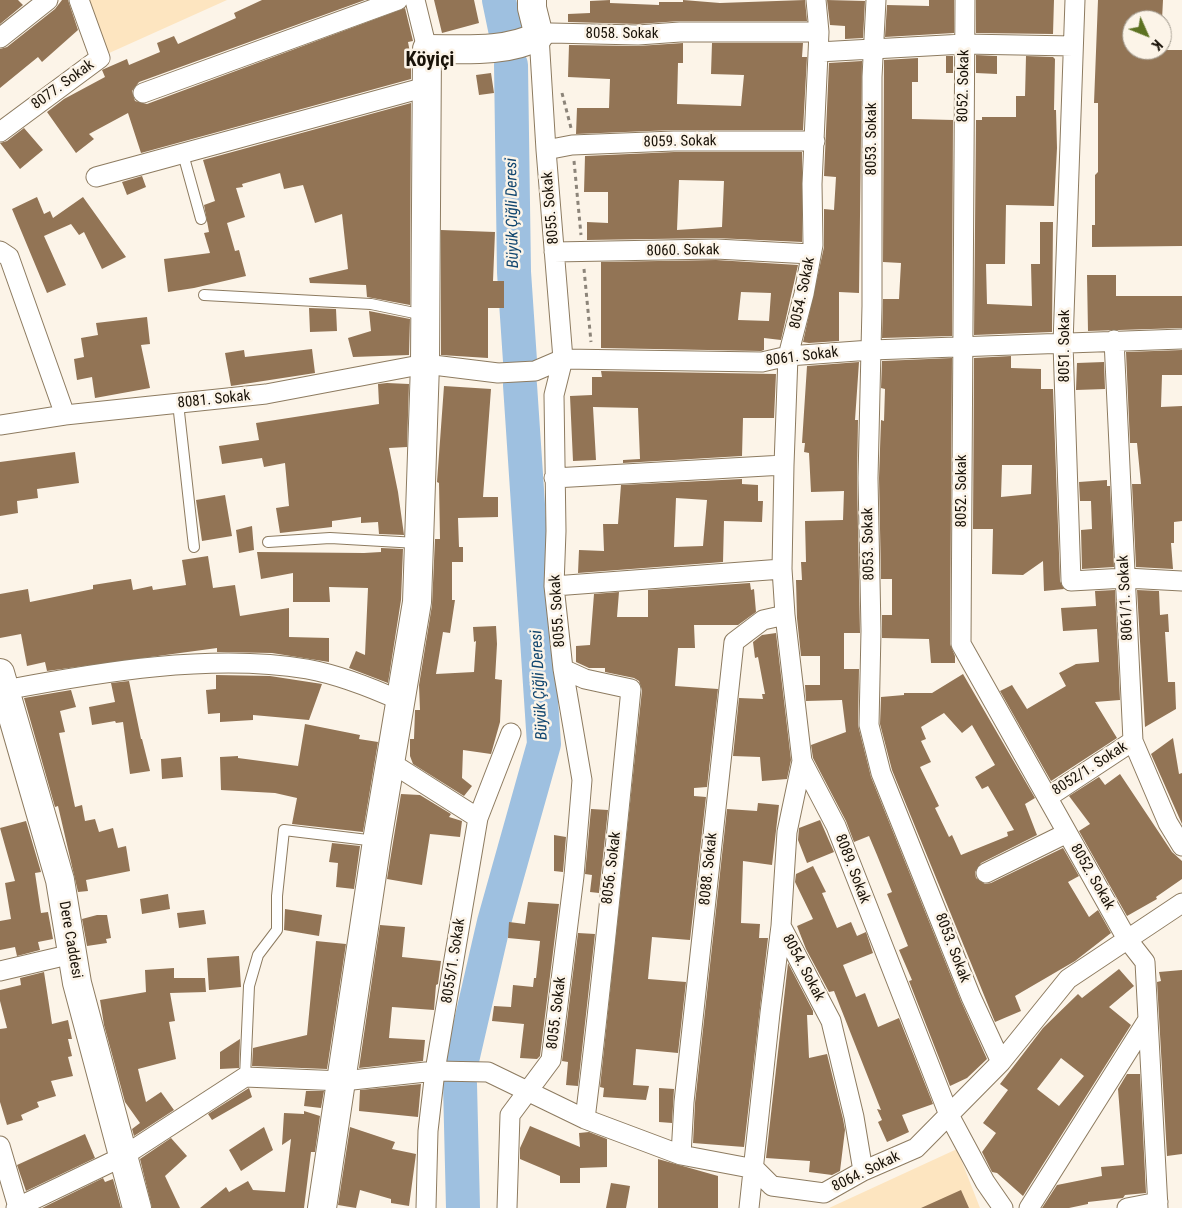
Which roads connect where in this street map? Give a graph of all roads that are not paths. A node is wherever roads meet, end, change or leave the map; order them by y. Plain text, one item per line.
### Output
1 (48, 0) edge
2 (79, 0) edge
3 (398, 0) edge
4 (416, 0) edge
5 (532, 0) edge
6 (816, 0) edge
7 (876, 0) edge
8 (965, 0) edge
9 (1075, 0) edge
10 (819, 32) junction
11 (0, 38) edge
12 (533, 39) junction
13 (964, 44) junction
14 (1073, 46) junction
15 (427, 49) junction
16 (874, 49) junction
17 (818, 52) junction
18 (426, 87) junction
19 (143, 93) dead end
20 (0, 132) edge
21 (815, 141) junction
22 (546, 150) junction
23 (183, 154) junction
24 (96, 177) dead end
25 (201, 219) dead end
26 (0, 251) edge
27 (554, 252) junction
28 (811, 254) junction
29 (204, 295) dead end
30 (426, 315) junction
31 (1114, 340) junction
32 (1182, 340) edge
33 (1063, 344) junction
34 (962, 346) junction
35 (871, 350) junction
36 (788, 356) junction
37 (563, 360) junction
38 (426, 364) junction
39 (178, 403) junction
40 (65, 415) junction
41 (0, 425) edge
42 (784, 465) junction
43 (554, 478) junction
44 (268, 542) dead end
45 (420, 543) junction
46 (194, 547) dead end
47 (782, 569) junction
48 (1126, 578) junction
49 (1182, 581) edge
50 (554, 586) junction
51 (785, 615) junction
52 (563, 669) junction
53 (2, 681) edge
54 (401, 701) junction
55 (511, 733) dead end
56 (1133, 741) junction
57 (802, 761) junction
58 (390, 762) junction
59 (1048, 798) junction
60 (478, 818) junction
61 (1067, 833) junction
62 (377, 841) junction
63 (1182, 846) edge
64 (986, 873) dead end
65 (1182, 903) edge
66 (781, 926) junction
67 (1127, 939) junction
68 (72, 954) junction
69 (0, 971) edge
70 (1147, 1021) junction
71 (1001, 1062) junction
72 (439, 1071) junction
73 (245, 1077) junction
74 (343, 1081) junction
75 (528, 1091) junction
76 (950, 1116) junction
77 (585, 1119) junction
78 (0, 1146) edge
79 (681, 1155) junction
80 (122, 1158) junction
81 (755, 1170) junction
82 (863, 1171) junction
83 (1158, 1205) edge
84 (16, 1208) edge
85 (136, 1208) edge
86 (322, 1208) edge
87 (426, 1208) edge
88 (507, 1208) edge
89 (750, 1208) edge
90 (1003, 1208) edge
91 (1029, 1208) edge
92 (1127, 1208) edge

1 - 11 street
2 - 20 street, 8077. Sokak
3 - 19 street
4 - 15 street
5 - 12 street, 8055. Sokak
6 - 10 street, 8054. Sokak
7 - 16 street, 8053. Sokak
8 - 13 street, 8052. Sokak
9 - 14 street, 8051. Sokak
10 - 12 street, 8058. Sokak
10 - 17 street, 8054. Sokak
12 - 15 street, 8058. Sokak
12 - 22 street, 8055. Sokak
13 - 14 street
13 - 16 street
13 - 34 street, 8052. Sokak
14 - 33 street, 8051. Sokak
15 - 18 street
16 - 17 street
16 - 35 street, 8053. Sokak
17 - 21 street, 8054. Sokak
18 - 23 street
18 - 30 street
21 - 22 street, 8059. Sokak
21 - 28 street, 8054. Sokak
22 - 27 street, 8055. Sokak
23 - 24 street
23 - 25 lane
26 - 40 street
27 - 28 street, 8060. Sokak
27 - 37 street, 8055. Sokak
28 - 36 street, 8054. Sokak
29 - 30 lane
30 - 38 street
31 - 32 street, 8061. Sokak
31 - 33 street, 8061. Sokak
31 - 48 street, 8061/1. Sokak
33 - 34 street, 8061. Sokak
33 - 48 street, 8051. Sokak
34 - 35 street, 8061. Sokak
34 - 59 street, 8052. Sokak
35 - 36 street, 8061. Sokak
35 - 71 street, 8053. Sokak
36 - 37 street, 8061. Sokak
36 - 42 street, 8054. Sokak
37 - 38 street, 8061. Sokak
37 - 43 street, 8055. Sokak
38 - 39 street, 8081. Sokak
38 - 45 street
39 - 40 street, 8081. Sokak
39 - 46 lane
40 - 41 street, 8081. Sokak
42 - 43 street
42 - 47 street, 8054. Sokak
43 - 50 street, 8055. Sokak
44 - 45 lane
45 - 54 street
47 - 50 street
47 - 51 street, 8054. Sokak
48 - 49 street, 8051. Sokak
48 - 56 street, 8061/1. Sokak
50 - 52 street, 8055. Sokak
51 - 57 street, 8089. Sokak
51 - 79 street, 8088. Sokak
52 - 75 street, 8055. Sokak
52 - 77 street, 8056. Sokak
53 - 54 street
53 - 68 street, Dere Caddesi
54 - 58 street
55 - 60 street, 8055/1. Sokak
56 - 59 street, 8052/1. Sokak
56 - 63 street, 8061/1. Sokak
57 - 66 street, 8054. Sokak
57 - 76 street, 8089. Sokak
58 - 60 street
58 - 62 street
59 - 61 street, 8052. Sokak
60 - 72 street, 8055/1. Sokak
61 - 64 street
61 - 67 street, 8052. Sokak
62 - 73 lane
62 - 74 street
65 - 67 street, 8064. Sokak
66 - 81 street
66 - 82 street, 8054. Sokak
67 - 70 street, 8052. Sokak
67 - 71 street, 8064. Sokak
68 - 69 street
68 - 80 street, Dere Caddesi
70 - 83 street, 8052. Sokak
70 - 91 street
71 - 76 street, 8064. Sokak
72 - 74 street, 8064. Sokak
72 - 75 street, 8064. Sokak
72 - 87 street, 8055/1. Sokak
73 - 74 street, 8064. Sokak
73 - 80 street
74 - 86 street
75 - 77 street, 8064. Sokak
75 - 88 street, 8055. Sokak
76 - 82 street, 8064. Sokak
76 - 90 street, 8089. Sokak
77 - 79 street, 8064. Sokak
78 - 84 street
79 - 81 street, 8064. Sokak
80 - 84 street
80 - 85 street, Dere Caddesi
81 - 82 street, 8064. Sokak
81 - 89 street
83 - 92 street

